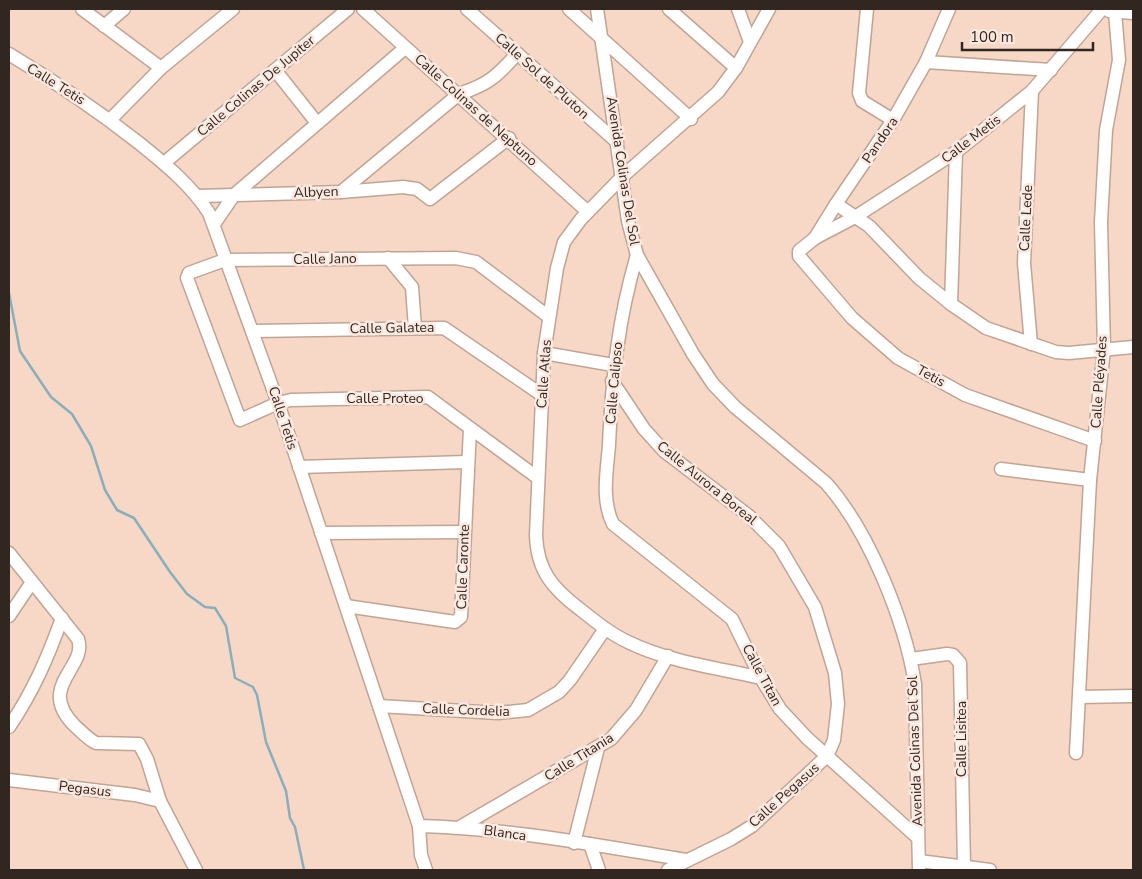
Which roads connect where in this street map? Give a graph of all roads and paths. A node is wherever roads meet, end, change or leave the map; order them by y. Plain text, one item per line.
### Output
1 (82, 9) edge
2 (124, 9) edge
3 (348, 9) edge
4 (363, 9) edge
5 (467, 9) edge
6 (569, 9) edge
7 (597, 9) edge
8 (669, 9) edge
9 (738, 9) edge
10 (769, 9) edge
11 (867, 9) edge
12 (948, 9) edge
13 (1102, 9) edge
14 (230, 10) edge
15 (1115, 12) junction
16 (1133, 13) edge
17 (104, 26) junction
18 (602, 38) junction
19 (750, 42) junction
20 (406, 48) junction
21 (9, 54) edge
22 (517, 54) junction
23 (926, 62) junction
24 (161, 68) junction
25 (736, 68) junction
26 (275, 70) junction
27 (1051, 70) junction
28 (1032, 91) junction
29 (459, 94) junction
30 (690, 119) junction
31 (110, 120) junction
32 (893, 120) junction
33 (318, 123) junction
34 (509, 138) junction
35 (617, 142) junction
36 (956, 152) junction
37 (164, 163) junction
38 (623, 176) junction
39 (341, 192) junction
40 (234, 195) junction
41 (198, 196) junction
42 (836, 204) junction
43 (588, 212) junction
44 (855, 217) junction
45 (214, 224) junction
46 (815, 238) junction
47 (637, 255) junction
48 (388, 258) junction
49 (225, 260) junction
50 (801, 260) joint
51 (951, 304) junction
52 (549, 317) junction
53 (415, 328) junction
54 (252, 330) junction
55 (1030, 344) junction
56 (1133, 347) edge
57 (1104, 349) junction
58 (544, 353) junction
59 (613, 366) junction
60 (612, 381) junction
61 (542, 394) junction
62 (278, 403) junction
63 (240, 420) joint
64 (470, 429) junction
65 (1095, 441) junction
66 (466, 462) junction
67 (299, 467) junction
68 (1001, 469) dead end
69 (538, 478) junction
70 (1090, 480) junction
71 (608, 514) joint
72 (464, 532) junction
73 (321, 533) junction
74 (9, 553) edge
75 (32, 582) junction
76 (346, 606) junction
77 (9, 616) edge
78 (62, 618) junction
79 (605, 629) junction
80 (668, 656) junction
81 (911, 659) junction
82 (761, 678) junction
83 (1133, 696) edge
84 (1078, 697) junction
85 (380, 706) junction
86 (9, 727) edge
87 (598, 748) junction
88 (1076, 753) dead end
89 (827, 756) junction
90 (9, 780) edge
91 (160, 801) junction
92 (419, 826) junction
93 (460, 827) junction
94 (917, 837) junction
95 (574, 843) junction
96 (590, 844) junction
97 (687, 860) junction
98 (919, 866) edge
99 (964, 867) junction
100 (196, 870) edge
101 (426, 870) edge
102 (599, 870) edge
103 (668, 870) edge
104 (990, 870) edge

1 - 17 street
2 - 17 street
3 - 26 street, Calle Colinas De Jupiter
4 - 20 street, Calle Colinas de Neptuno
5 - 22 street, Calle Sol de Pluton
6 - 18 street
7 - 18 street, Avenida Colinas Del Sol
8 - 25 street
9 - 19 street
10 - 19 street, Calle Atlas
11 - 32 street
12 - 23 street, Pandora
13 - 15 street
13 - 27 street, Calle Metis
14 - 24 street
15 - 16 street
15 - 57 street, Calle Pléyades
17 - 24 street
18 - 30 street
18 - 35 street, Avenida Colinas Del Sol
19 - 25 street, Calle Atlas
20 - 29 street, Calle Colinas de Neptuno
20 - 33 street
21 - 31 street, Calle Tetis
22 - 29 street
22 - 35 street, Calle Sol de Pluton
23 - 27 street
23 - 32 street, Pandora
24 - 31 street
25 - 30 street, Calle Atlas
26 - 33 street
26 - 37 street, Calle Colinas De Jupiter
27 - 28 street, Calle Metis
28 - 36 street, Calle Metis
28 - 55 street, Calle Lede
29 - 34 street, Calle Colinas de Neptuno
29 - 39 street
30 - 38 street, Calle Atlas
31 - 37 street, Calle Tetis
32 - 42 street, Pandora
33 - 40 street
34 - 39 street, Albyen
34 - 43 street, Calle Colinas de Neptuno
35 - 38 street, Avenida Colinas Del Sol
36 - 44 street, Calle Metis
36 - 51 street
37 - 41 street, Calle Tetis
38 - 43 street, Calle Atlas
38 - 47 street, Avenida Colinas Del Sol
39 - 40 street, Albyen
40 - 41 street, Albyen
40 - 45 street
41 - 45 street, Calle Tetis
42 - 44 street
42 - 46 street, Pandora
43 - 52 street, Calle Atlas
44 - 46 street, Calle Metis
44 - 51 street
45 - 49 street, Calle Tetis
46 - 50 street, Pandora
47 - 59 street, Calle Calipso
47 - 81 street, Avenida Colinas Del Sol
48 - 49 street, Calle Jano
48 - 52 street, Calle Jano
48 - 53 street
49 - 54 street, Calle Tetis
49 - 63 street, Calle Jano
50 - 65 street, Tetis
51 - 55 street
52 - 58 street, Calle Atlas
53 - 54 street, Calle Galatea
53 - 61 street, Calle Galatea
54 - 62 street, Calle Tetis
55 - 57 street
56 - 57 street
57 - 65 street, Calle Pléyades
58 - 59 street
58 - 61 street, Calle Atlas
59 - 60 street, Calle Calipso
60 - 71 street, Calle Calipso
60 - 89 street, Calle Aurora Boreal
61 - 69 street, Calle Atlas
62 - 63 street, Calle Proteo
62 - 64 street, Calle Proteo
62 - 67 street, Calle Tetis
64 - 66 street, Calle Caronte
64 - 69 street, Calle Proteo
65 - 70 street, Calle Pléyades
66 - 67 street
66 - 72 street, Calle Caronte
67 - 73 street, Calle Tetis
68 - 70 street
69 - 79 street, Calle Atlas
70 - 84 street, Calle Pléyades
71 - 82 street, Calle Titan
72 - 73 street
72 - 76 street, Calle Caronte
73 - 76 street, Calle Tetis
74 - 75 street
75 - 77 street
75 - 78 street
76 - 85 street, Calle Tetis
78 - 86 street
78 - 91 street
79 - 80 street, Calle Atlas
79 - 85 street, Calle Cordelia
80 - 82 street, Calle Atlas
80 - 87 street, Calle Titania
81 - 94 street, Avenida Colinas Del Sol
81 - 99 street, Calle Lisitea
82 - 89 street, Calle Titan
83 - 84 street
84 - 88 street, Calle Pléyades
85 - 92 street, Calle Tetis
87 - 93 street, Calle Titania
87 - 95 street
89 - 94 street, Calle Titan
89 - 97 street, Calle Pegasus
90 - 91 street, Pegasus
91 - 100 street
92 - 93 street, Blanca
92 - 101 street, Calle Tetis
93 - 95 street, Blanca
94 - 98 street, Avenida Colinas Del Sol
95 - 96 street, Blanca
96 - 97 street, Blanca
96 - 102 street
97 - 103 street, Calle Pegasus
98 - 99 street
99 - 104 street

